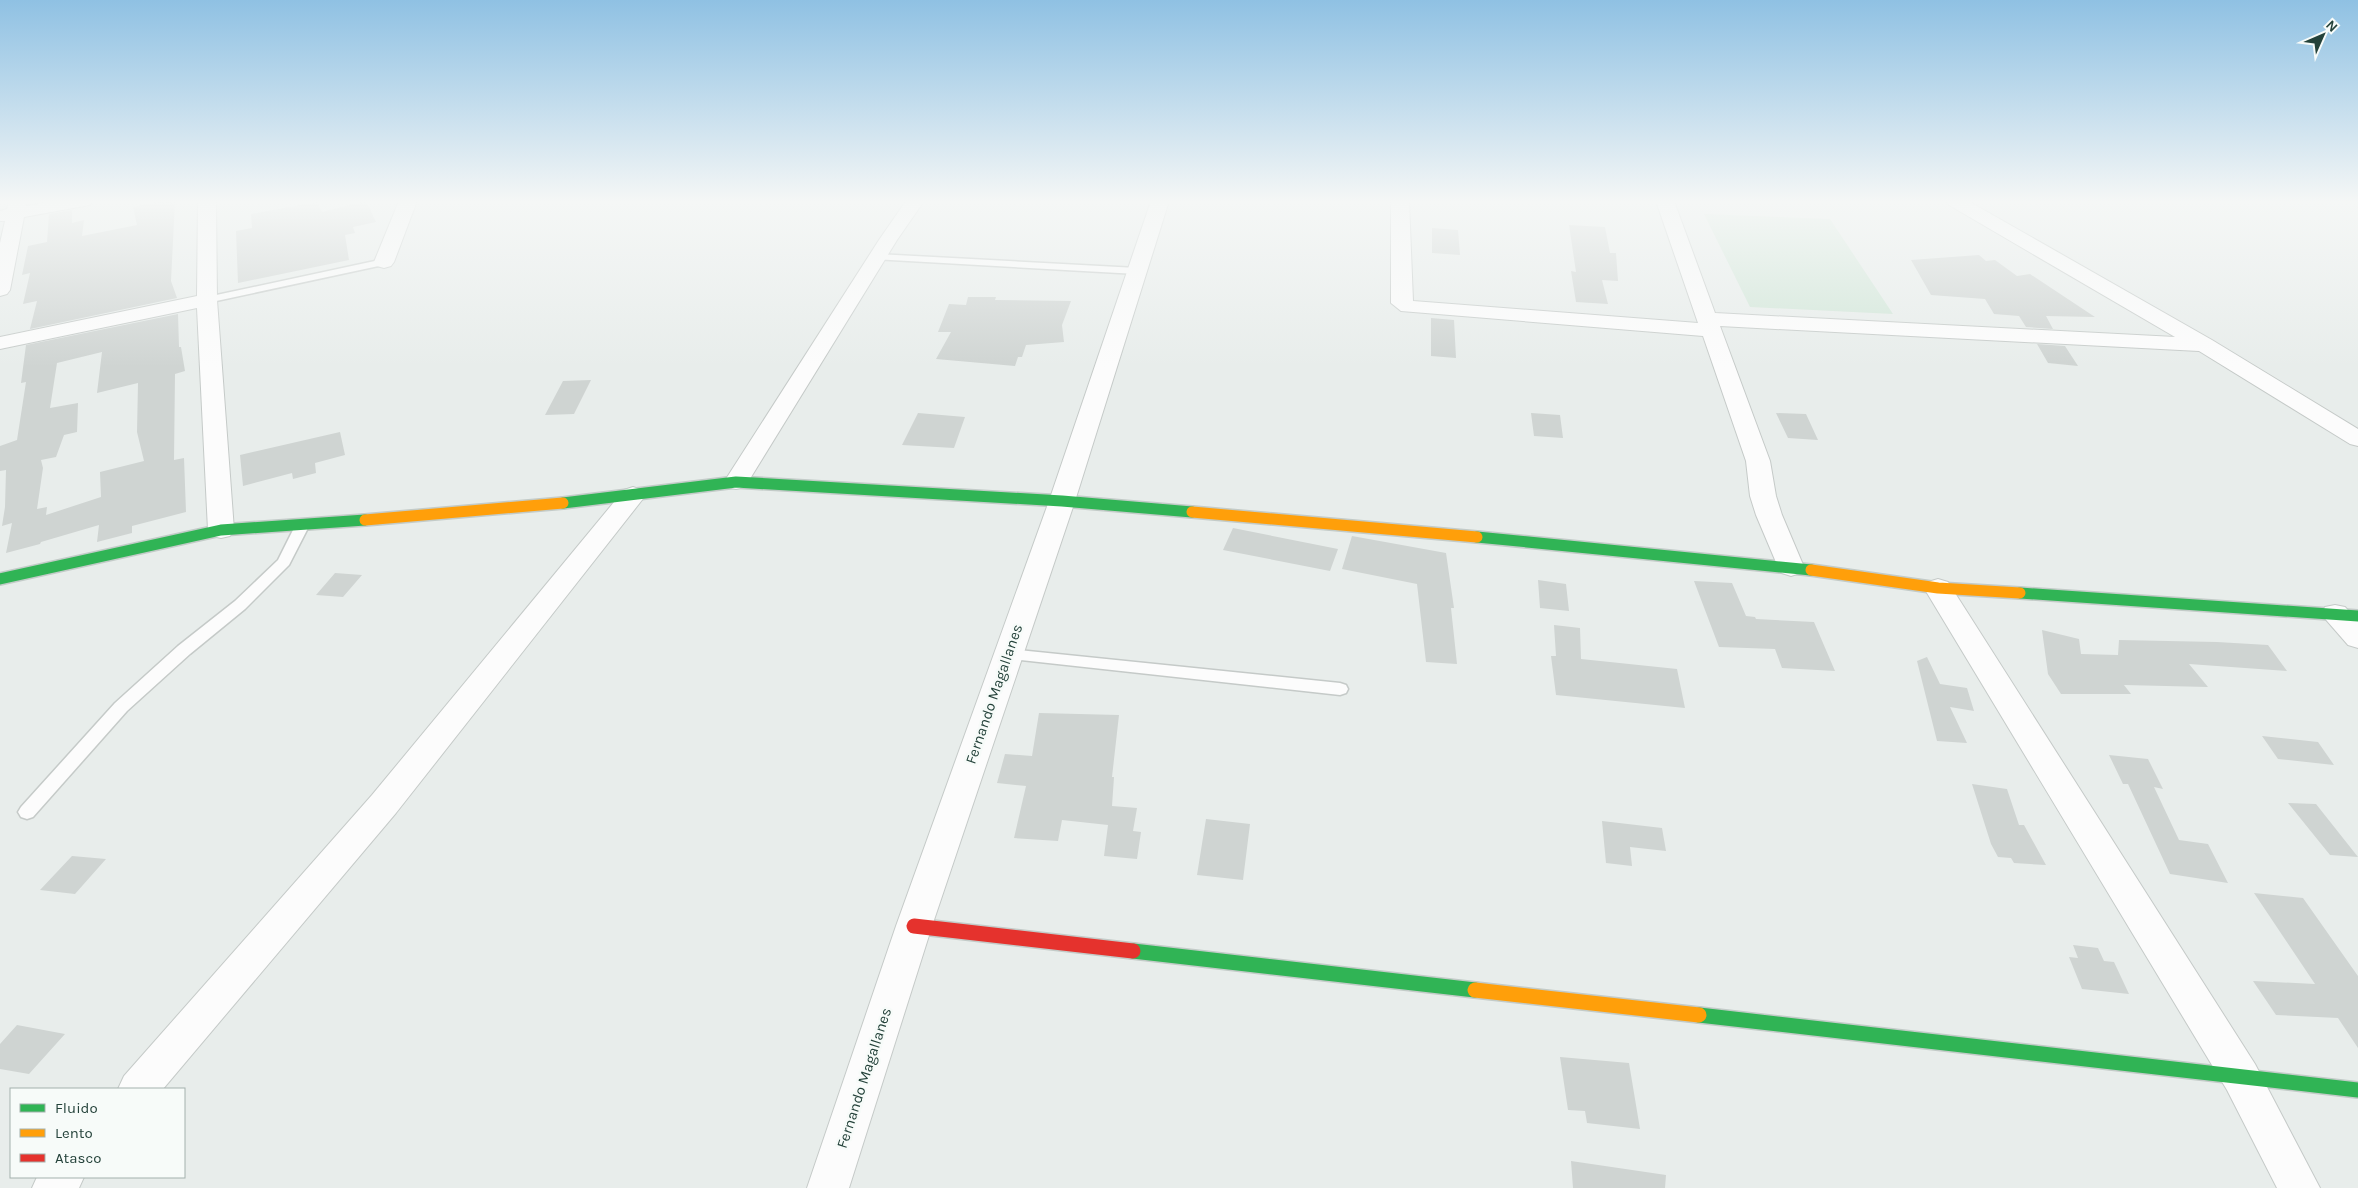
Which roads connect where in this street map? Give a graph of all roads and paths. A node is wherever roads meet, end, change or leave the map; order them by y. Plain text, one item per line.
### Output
1 (5, 256) edge
2 (207, 256) edge
3 (386, 256) edge
4 (1142, 256) edge
5 (1401, 256) edge
6 (1685, 256) edge
7 (2051, 256) edge
8 (877, 257) joint
9 (384, 262) joint
10 (1137, 271) junction
11 (0, 290) edge
12 (207, 300) junction
13 (1710, 325) junction
14 (0, 343) edge
15 (2204, 345) junction
16 (2358, 438) edge
17 (736, 482) junction
18 (633, 495) junction
19 (1062, 501) junction
20 (302, 526) junction
21 (221, 530) junction
22 (1791, 567) junction
23 (0, 579) edge
24 (1938, 588) junction
25 (2346, 615) edge
26 (2358, 638) edge
27 (1008, 654) junction
28 (1340, 688) dead end
29 (27, 812) dead end
30 (914, 926) junction
31 (2241, 1077) junction
32 (139, 1088) edge
33 (2358, 1090) edge
34 (62, 1178) edge
35 (53, 1188) edge
36 (828, 1188) edge
37 (2298, 1188) edge

1 - 11 street
2 - 12 street
3 - 9 street
4 - 10 street, Fernando Magallanes
5 - 13 street
6 - 13 street
7 - 15 street
8 - 10 lane
8 - 17 street
9 - 12 lane
10 - 19 street, Fernando Magallanes
12 - 14 street
12 - 21 street
13 - 15 street
13 - 22 street
15 - 16 street
17 - 18 street
17 - 19 street
18 - 20 street
18 - 32 street
19 - 22 street
19 - 27 street, Fernando Magallanes
20 - 21 street
20 - 29 lane
21 - 23 street
22 - 24 street
24 - 25 street
24 - 31 street
25 - 26 street
27 - 28 lane
27 - 30 street, Fernando Magallanes
30 - 31 street
30 - 36 street, Fernando Magallanes
31 - 33 street
31 - 37 street
34 - 35 street

